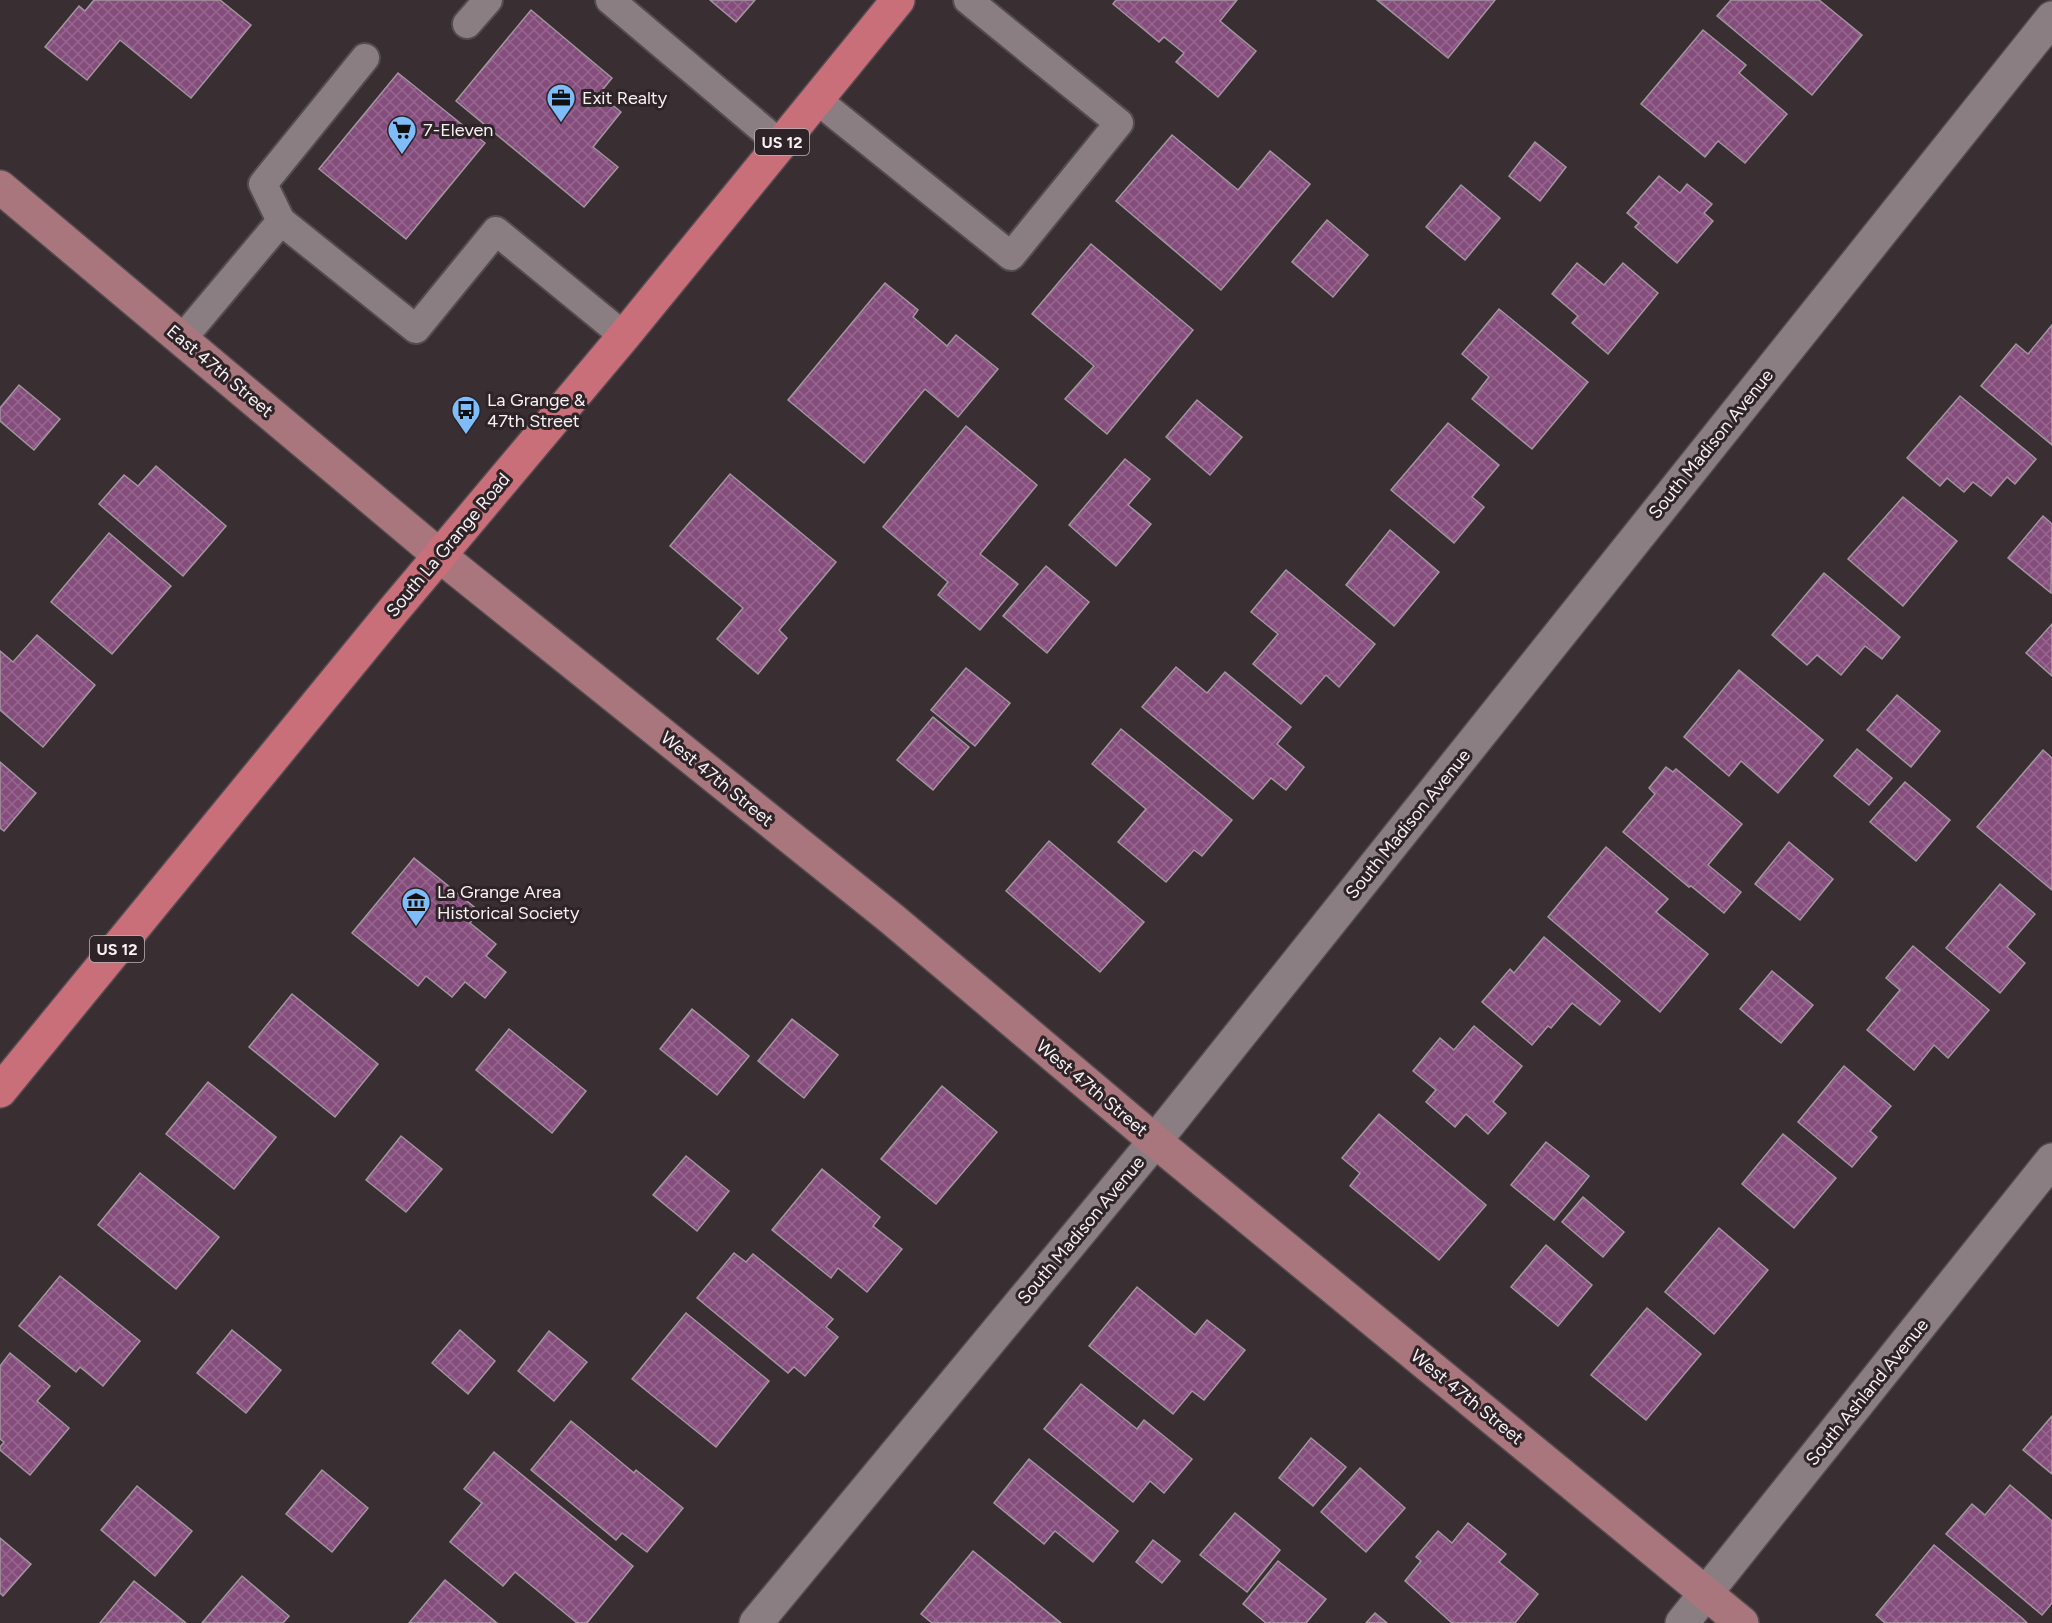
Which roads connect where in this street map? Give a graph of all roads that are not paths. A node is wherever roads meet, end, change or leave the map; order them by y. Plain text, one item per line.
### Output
1 (488, 0) edge
2 (610, 0) edge
3 (898, 0) edge
4 (968, 0) edge
5 (2052, 18) edge
6 (467, 24) dead end
7 (365, 58) dead end
8 (816, 99) junction
9 (780, 144) junction
10 (0, 187) edge
11 (281, 221) junction
12 (624, 336) junction
13 (182, 339) junction
14 (440, 556) junction
15 (0, 1091) edge
16 (1155, 1141) junction
17 (2052, 1160) edge
18 (1706, 1594) junction
19 (756, 1623) edge
20 (1682, 1623) edge
21 (1742, 1623) edge

1 - 6 lane
2 - 9 lane
3 - 8 main road, South La Grange Road / US 12
4 - 8 lane
5 - 16 street, South Madison Avenue
7 - 11 lane
8 - 9 main road, South La Grange Road / US 12
9 - 12 main road, South La Grange Road / US 12
10 - 13 main road, East 47th Street
11 - 12 lane
11 - 13 lane
12 - 14 main road, South La Grange Road / US 12
13 - 14 main road, East 47th Street
14 - 15 main road, South La Grange Road / US 12
14 - 16 main road, West 47th Street
16 - 18 main road, West 47th Street
16 - 19 street, South Madison Avenue
17 - 18 street, South Ashland Avenue
18 - 20 street, South Ashland Avenue
18 - 21 main road, West 47th Street

